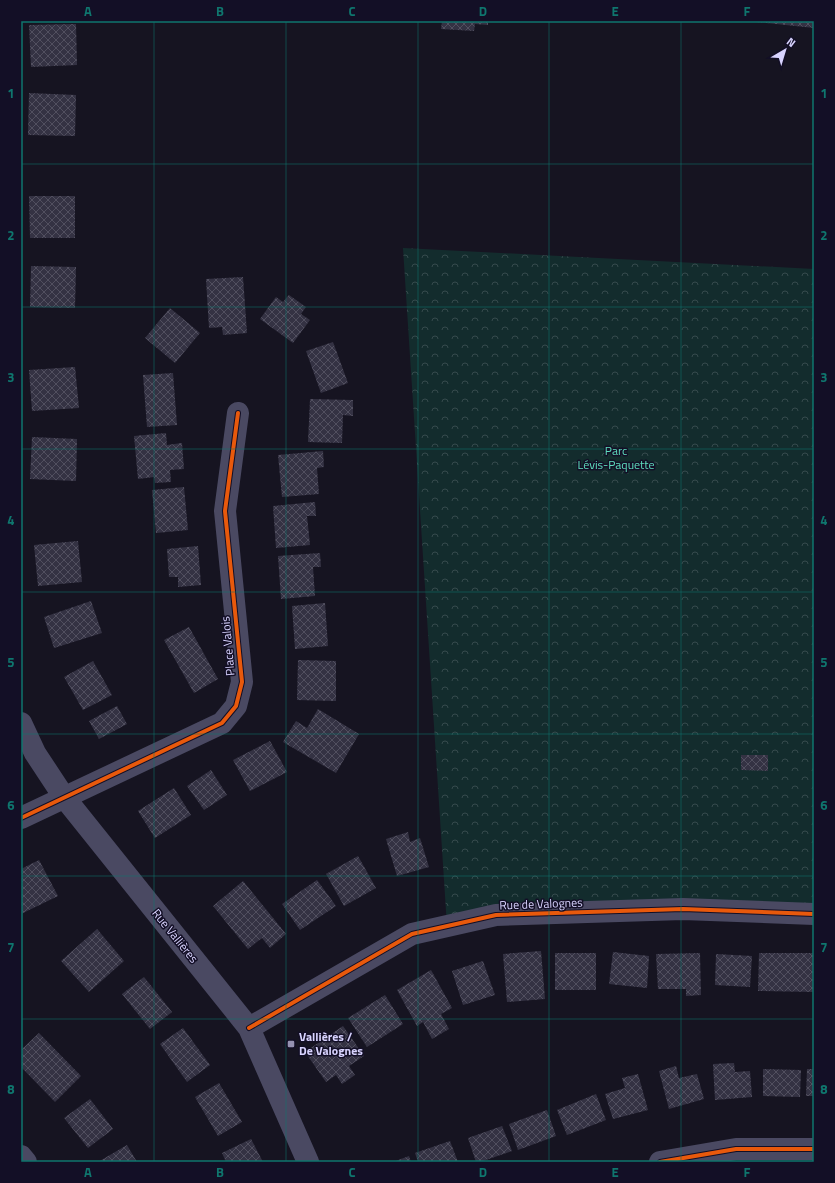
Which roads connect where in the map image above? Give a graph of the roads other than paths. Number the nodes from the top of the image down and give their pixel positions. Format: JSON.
{"nodes":[{"id":1,"x":238,"y":413,"type":"dead end"},
{"id":2,"x":21,"y":723,"type":"edge"},
{"id":3,"x":64,"y":797,"type":"junction"},
{"id":4,"x":21,"y":818,"type":"edge"},
{"id":5,"x":814,"y":914,"type":"edge"},
{"id":6,"x":249,"y":1028,"type":"junction"},
{"id":7,"x":814,"y":1149,"type":"edge"},
{"id":8,"x":21,"y":1156,"type":"edge"},
{"id":9,"x":26,"y":1162,"type":"edge"},
{"id":10,"x":308,"y":1162,"type":"edge"},
{"id":11,"x":660,"y":1162,"type":"edge"}],
"edges":[{"from":1,"to":3,"type":"street","name":"Place Valois"},
{"from":2,"to":3,"type":"street","name":"Rue Vallières"},
{"from":3,"to":4,"type":"street","name":"Place Valois"},
{"from":3,"to":6,"type":"street","name":"Rue Vallières"},
{"from":5,"to":6,"type":"street","name":"Rue de Valognes"},
{"from":6,"to":10,"type":"street","name":"Rue Vallières"},
{"from":7,"to":11,"type":"street"},
{"from":8,"to":9,"type":"street"}]}
